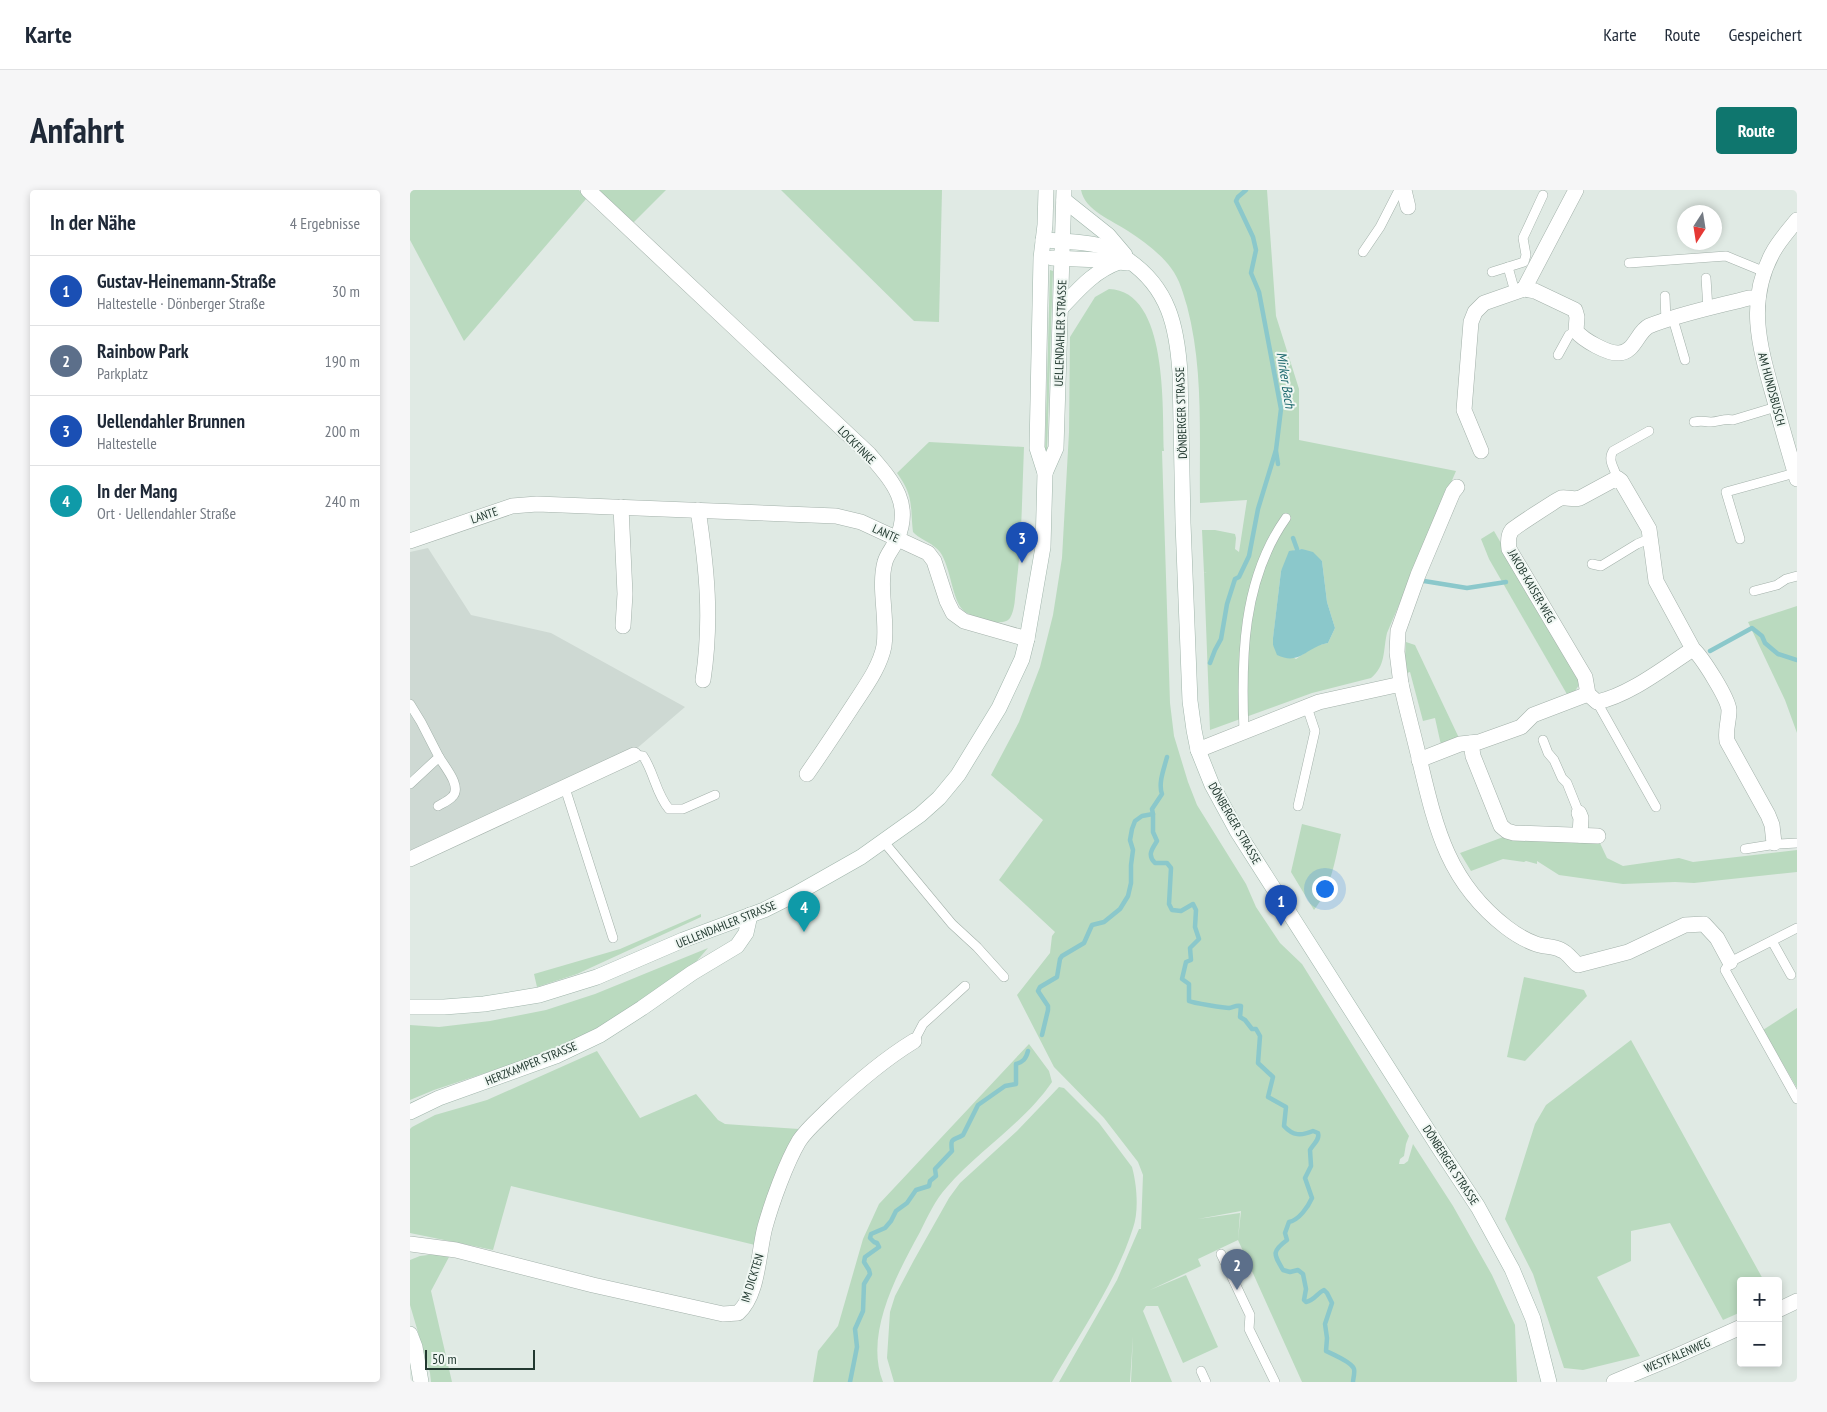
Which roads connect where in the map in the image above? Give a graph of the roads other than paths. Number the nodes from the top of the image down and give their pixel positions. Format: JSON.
{"nodes":[{"id":1,"x":588,"y":190,"type":"edge"},
{"id":2,"x":1046,"y":190,"type":"edge"},
{"id":3,"x":1399,"y":190,"type":"edge"},
{"id":4,"x":1404,"y":190,"type":"edge"},
{"id":5,"x":1576,"y":190,"type":"edge"},
{"id":6,"x":1064,"y":195,"type":"edge"},
{"id":7,"x":1543,"y":195,"type":"dead end"},
{"id":8,"x":1408,"y":207,"type":"dead end"},
{"id":9,"x":1797,"y":220,"type":"edge"},
{"id":10,"x":1044,"y":240,"type":"junction"},
{"id":11,"x":1062,"y":241,"type":"junction"},
{"id":12,"x":1363,"y":252,"type":"dead end"},
{"id":13,"x":1041,"y":258,"type":"junction"},
{"id":14,"x":1062,"y":258,"type":"junction"},
{"id":15,"x":1126,"y":263,"type":"junction"},
{"id":16,"x":1629,"y":263,"type":"dead end"},
{"id":17,"x":1508,"y":267,"type":"junction"},
{"id":18,"x":1492,"y":272,"type":"dead end"},
{"id":19,"x":1765,"y":272,"type":"junction"},
{"id":20,"x":1706,"y":278,"type":"dead end"},
{"id":21,"x":1520,"y":291,"type":"junction"},
{"id":22,"x":1665,"y":296,"type":"dead end"},
{"id":23,"x":1758,"y":298,"type":"junction"},
{"id":24,"x":1061,"y":308,"type":"junction"},
{"id":25,"x":1708,"y":309,"type":"junction"},
{"id":26,"x":1670,"y":320,"type":"junction"},
{"id":27,"x":1576,"y":331,"type":"junction"},
{"id":28,"x":1558,"y":355,"type":"dead end"},
{"id":29,"x":1684,"y":360,"type":"dead end"},
{"id":30,"x":1776,"y":408,"type":"junction"},
{"id":31,"x":1694,"y":422,"type":"dead end"},
{"id":32,"x":1649,"y":430,"type":"dead end"},
{"id":33,"x":1481,"y":451,"type":"dead end"},
{"id":34,"x":1045,"y":473,"type":"junction"},
{"id":35,"x":1796,"y":476,"type":"edge"},
{"id":36,"x":1617,"y":478,"type":"junction"},
{"id":37,"x":1457,"y":487,"type":"dead end"},
{"id":38,"x":621,"y":507,"type":"junction"},
{"id":39,"x":698,"y":510,"type":"junction"},
{"id":40,"x":1286,"y":518,"type":"dead end"},
{"id":41,"x":898,"y":538,"type":"junction"},
{"id":42,"x":1651,"y":538,"type":"junction"},
{"id":43,"x":1740,"y":540,"type":"dead end"},
{"id":44,"x":410,"y":541,"type":"edge"},
{"id":45,"x":1592,"y":564,"type":"dead end"},
{"id":46,"x":1797,"y":576,"type":"edge"},
{"id":47,"x":1754,"y":591,"type":"dead end"},
{"id":48,"x":623,"y":626,"type":"dead end"},
{"id":49,"x":1028,"y":639,"type":"junction"},
{"id":50,"x":1693,"y":649,"type":"junction"},
{"id":51,"x":702,"y":680,"type":"dead end"},
{"id":52,"x":1401,"y":684,"type":"junction"},
{"id":53,"x":1593,"y":698,"type":"junction"},
{"id":54,"x":410,"y":704,"type":"edge"},
{"id":55,"x":1307,"y":707,"type":"junction"},
{"id":56,"x":1244,"y":732,"type":"junction"},
{"id":57,"x":1542,"y":740,"type":"dead end"},
{"id":58,"x":1471,"y":743,"type":"junction"},
{"id":59,"x":1198,"y":750,"type":"junction"},
{"id":60,"x":634,"y":755,"type":"joint"},
{"id":61,"x":438,"y":757,"type":"junction"},
{"id":62,"x":1419,"y":760,"type":"junction"},
{"id":63,"x":807,"y":774,"type":"dead end"},
{"id":64,"x":410,"y":784,"type":"edge"},
{"id":65,"x":564,"y":788,"type":"junction"},
{"id":66,"x":715,"y":795,"type":"dead end"},
{"id":67,"x":438,"y":806,"type":"dead end"},
{"id":68,"x":1298,"y":806,"type":"dead end"},
{"id":69,"x":1656,"y":807,"type":"dead end"},
{"id":70,"x":1579,"y":813,"type":"joint"},
{"id":71,"x":1580,"y":835,"type":"junction"},
{"id":72,"x":1598,"y":836,"type":"dead end"},
{"id":73,"x":884,"y":842,"type":"junction"},
{"id":74,"x":1774,"y":843,"type":"junction"},
{"id":75,"x":1797,"y":843,"type":"edge"},
{"id":76,"x":1744,"y":849,"type":"dead end"},
{"id":77,"x":410,"y":859,"type":"edge"},
{"id":78,"x":750,"y":915,"type":"junction"},
{"id":79,"x":729,"y":923,"type":"junction"},
{"id":80,"x":1797,"y":928,"type":"edge"},
{"id":81,"x":613,"y":938,"type":"dead end"},
{"id":82,"x":1772,"y":941,"type":"junction"},
{"id":83,"x":722,"y":954,"type":"junction"},
{"id":84,"x":1730,"y":962,"type":"junction"},
{"id":85,"x":1791,"y":975,"type":"dead end"},
{"id":86,"x":1004,"y":977,"type":"dead end"},
{"id":87,"x":966,"y":986,"type":"dead end"},
{"id":88,"x":410,"y":1007,"type":"edge"},
{"id":89,"x":914,"y":1042,"type":"joint"},
{"id":90,"x":1797,"y":1099,"type":"edge"},
{"id":91,"x":410,"y":1112,"type":"edge"},
{"id":92,"x":410,"y":1244,"type":"edge"},
{"id":93,"x":1221,"y":1254,"type":"dead end"},
{"id":94,"x":1797,"y":1301,"type":"edge"},
{"id":95,"x":1782,"y":1308,"type":"edge"},
{"id":96,"x":1737,"y":1329,"type":"edge"},
{"id":97,"x":410,"y":1334,"type":"edge"},
{"id":98,"x":1201,"y":1371,"type":"dead end"},
{"id":99,"x":421,"y":1382,"type":"edge"},
{"id":100,"x":1206,"y":1382,"type":"edge"},
{"id":101,"x":1276,"y":1382,"type":"edge"},
{"id":102,"x":1549,"y":1382,"type":"edge"},
{"id":103,"x":1614,"y":1382,"type":"edge"}],
"edges":[{"from":1,"to":41,"type":"street","name":"LOCKFINKE"},
{"from":2,"to":10,"type":"street","name":"UELLENDAHLER STRASSE"},
{"from":3,"to":12,"type":"lane"},
{"from":4,"to":8,"type":"street"},
{"from":5,"to":21,"type":"street"},
{"from":6,"to":11,"type":"street","name":"UELLENDAHLER STRASSE"},
{"from":6,"to":15,"type":"street"},
{"from":7,"to":17,"type":"lane"},
{"from":9,"to":19,"type":"street","name":"AM HUNDSBUSCH"},
{"from":10,"to":11,"type":"street","name":"DÖNBERGER STRASSE"},
{"from":10,"to":13,"type":"street","name":"UELLENDAHLER STRASSE"},
{"from":11,"to":14,"type":"street","name":"UELLENDAHLER STRASSE"},
{"from":11,"to":15,"type":"street","name":"DÖNBERGER STRASSE"},
{"from":13,"to":14,"type":"street"},
{"from":13,"to":34,"type":"street","name":"UELLENDAHLER STRASSE"},
{"from":14,"to":15,"type":"street"},
{"from":14,"to":24,"type":"street","name":"UELLENDAHLER STRASSE"},
{"from":15,"to":24,"type":"street"},
{"from":15,"to":59,"type":"street","name":"DÖNBERGER STRASSE"},
{"from":16,"to":19,"type":"lane"},
{"from":17,"to":18,"type":"lane"},
{"from":17,"to":21,"type":"lane"},
{"from":19,"to":23,"type":"street","name":"AM HUNDSBUSCH"},
{"from":20,"to":25,"type":"lane"},
{"from":21,"to":27,"type":"street"},
{"from":21,"to":33,"type":"street"},
{"from":22,"to":26,"type":"lane"},
{"from":23,"to":25,"type":"street"},
{"from":23,"to":30,"type":"street","name":"AM HUNDSBUSCH"},
{"from":24,"to":34,"type":"street","name":"UELLENDAHLER STRASSE"},
{"from":25,"to":26,"type":"street"},
{"from":26,"to":27,"type":"street"},
{"from":26,"to":29,"type":"lane"},
{"from":27,"to":28,"type":"lane"},
{"from":30,"to":31,"type":"lane"},
{"from":30,"to":35,"type":"street","name":"AM HUNDSBUSCH"},
{"from":32,"to":36,"type":"lane"},
{"from":34,"to":49,"type":"street","name":"UELLENDAHLER STRASSE"},
{"from":35,"to":43,"type":"lane"},
{"from":36,"to":42,"type":"street"},
{"from":36,"to":53,"type":"street","name":"JAKOB-KAISER-WEG"},
{"from":37,"to":52,"type":"street"},
{"from":38,"to":39,"type":"street","name":"LANTE"},
{"from":38,"to":44,"type":"street","name":"LANTE"},
{"from":38,"to":48,"type":"street"},
{"from":39,"to":41,"type":"street","name":"LANTE"},
{"from":39,"to":51,"type":"street"},
{"from":40,"to":56,"type":"lane"},
{"from":41,"to":49,"type":"street","name":"LANTE"},
{"from":41,"to":63,"type":"street","name":"LOCKFINKE"},
{"from":42,"to":45,"type":"lane"},
{"from":42,"to":50,"type":"street"},
{"from":46,"to":47,"type":"lane"},
{"from":49,"to":73,"type":"street","name":"UELLENDAHLER STRASSE"},
{"from":50,"to":53,"type":"street"},
{"from":50,"to":74,"type":"street"},
{"from":52,"to":55,"type":"street"},
{"from":52,"to":62,"type":"street"},
{"from":53,"to":58,"type":"street"},
{"from":53,"to":69,"type":"lane","name":"JAKOB-KAISER-WEG"},
{"from":54,"to":61,"type":"lane"},
{"from":55,"to":56,"type":"street"},
{"from":55,"to":68,"type":"lane"},
{"from":56,"to":59,"type":"street"},
{"from":57,"to":70,"type":"lane"},
{"from":58,"to":62,"type":"street"},
{"from":58,"to":71,"type":"street"},
{"from":59,"to":102,"type":"street","name":"DÖNBERGER STRASSE"},
{"from":60,"to":65,"type":"street"},
{"from":60,"to":66,"type":"lane"},
{"from":61,"to":64,"type":"lane"},
{"from":61,"to":67,"type":"lane"},
{"from":62,"to":84,"type":"street"},
{"from":65,"to":77,"type":"street"},
{"from":65,"to":81,"type":"lane"},
{"from":70,"to":71,"type":"street"},
{"from":71,"to":72,"type":"street"},
{"from":73,"to":78,"type":"street","name":"UELLENDAHLER STRASSE"},
{"from":73,"to":86,"type":"lane"},
{"from":74,"to":75,"type":"lane"},
{"from":74,"to":76,"type":"lane"},
{"from":78,"to":79,"type":"street","name":"UELLENDAHLER STRASSE"},
{"from":78,"to":83,"type":"street","name":"HERZKAMPER STRASSE"},
{"from":79,"to":83,"type":"street"},
{"from":79,"to":88,"type":"street","name":"UELLENDAHLER STRASSE"},
{"from":80,"to":82,"type":"lane"},
{"from":82,"to":84,"type":"lane"},
{"from":82,"to":85,"type":"lane"},
{"from":83,"to":91,"type":"street","name":"HERZKAMPER STRASSE"},
{"from":84,"to":90,"type":"lane"},
{"from":87,"to":89,"type":"lane","name":"IM DICKTEN"},
{"from":89,"to":92,"type":"street","name":"IM DICKTEN"},
{"from":93,"to":101,"type":"lane"},
{"from":94,"to":95,"type":"street"},
{"from":96,"to":103,"type":"street","name":"WESTFALENWEG"},
{"from":97,"to":99,"type":"street"},
{"from":98,"to":100,"type":"lane"}]}
